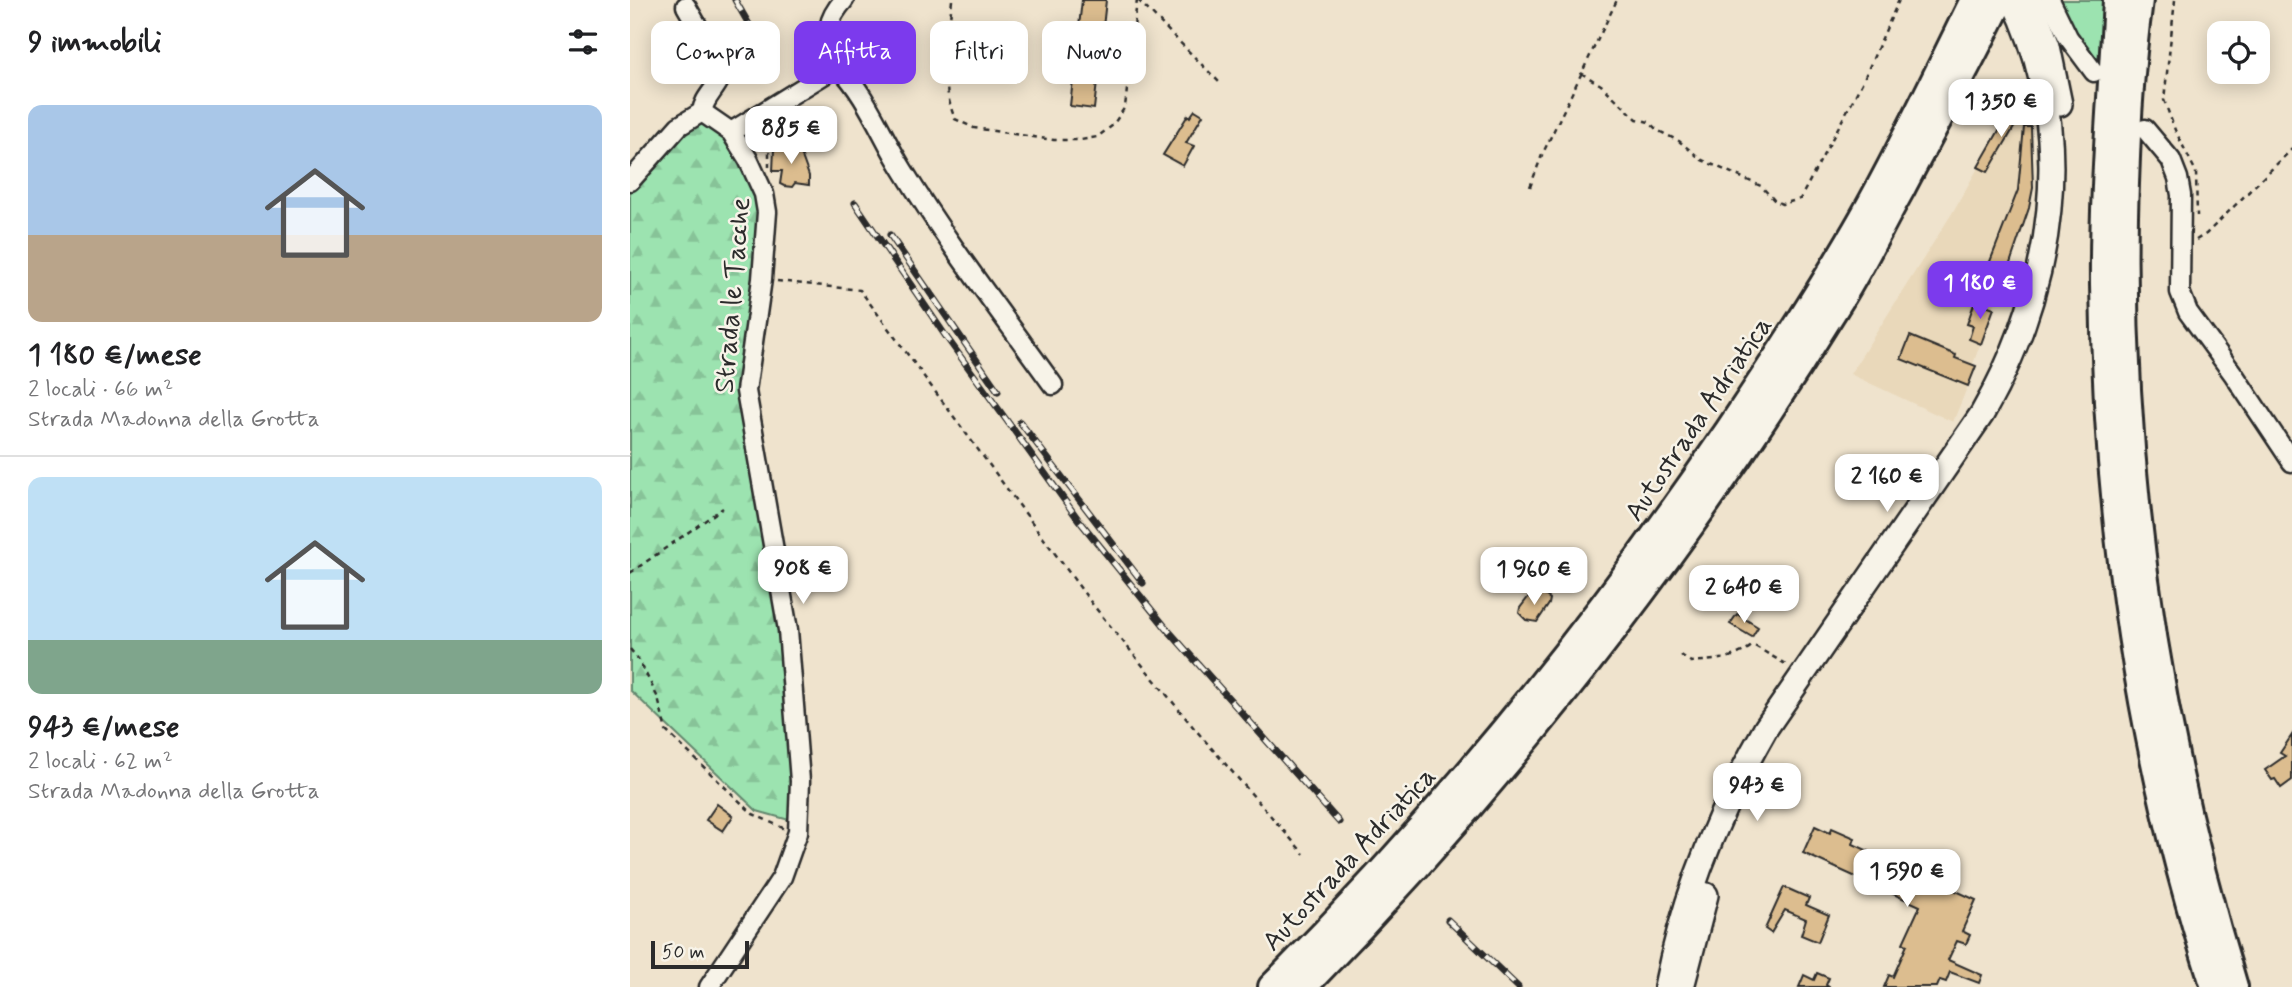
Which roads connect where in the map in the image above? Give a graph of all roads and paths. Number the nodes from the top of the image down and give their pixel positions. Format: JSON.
{"nodes":[{"id":1,"x":844,"y":0,"type":"edge"},
{"id":2,"x":952,"y":0,"type":"edge"},
{"id":3,"x":1138,"y":0,"type":"edge"},
{"id":4,"x":1617,"y":0,"type":"edge"},
{"id":5,"x":1899,"y":0,"type":"edge"},
{"id":6,"x":2013,"y":0,"type":"edge"},
{"id":7,"x":2030,"y":0,"type":"edge"},
{"id":8,"x":2050,"y":0,"type":"edge"},
{"id":9,"x":2139,"y":0,"type":"edge"},
{"id":10,"x":2175,"y":0,"type":"edge"},
{"id":11,"x":686,"y":6,"type":"dead end"},
{"id":12,"x":1989,"y":6,"type":"edge"},
{"id":13,"x":2116,"y":10,"type":"edge"},
{"id":14,"x":830,"y":21,"type":"edge"},
{"id":15,"x":2094,"y":72,"type":"dead end"},
{"id":16,"x":1581,"y":73,"type":"junction"},
{"id":17,"x":1220,"y":83,"type":"dead end"},
{"id":18,"x":809,"y":84,"type":"edge"},
{"id":19,"x":855,"y":84,"type":"edge"},
{"id":20,"x":702,"y":112,"type":"junction"},
{"id":21,"x":769,"y":124,"type":"dead end"},
{"id":22,"x":2145,"y":129,"type":"dead end"},
{"id":23,"x":731,"y":132,"type":"junction"},
{"id":24,"x":2292,"y":149,"type":"edge"},
{"id":25,"x":630,"y":181,"type":"edge"},
{"id":26,"x":1530,"y":187,"type":"dead end"},
{"id":27,"x":764,"y":194,"type":"junction"},
{"id":28,"x":2195,"y":221,"type":"dead end"},
{"id":29,"x":2188,"y":241,"type":"junction"},
{"id":30,"x":762,"y":279,"type":"junction"},
{"id":31,"x":1053,"y":385,"type":"dead end"},
{"id":32,"x":2292,"y":462,"type":"edge"},
{"id":33,"x":723,"y":508,"type":"dead end"},
{"id":34,"x":630,"y":573,"type":"edge"},
{"id":35,"x":1584,"y":582,"type":"dead end"},
{"id":36,"x":1523,"y":591,"type":"dead end"},
{"id":37,"x":630,"y":649,"type":"edge"},
{"id":38,"x":1681,"y":655,"type":"dead end"},
{"id":39,"x":1802,"y":674,"type":"junction"},
{"id":40,"x":798,"y":832,"type":"junction"},
{"id":41,"x":1304,"y":854,"type":"dead end"},
{"id":42,"x":709,"y":987,"type":"edge"},
{"id":43,"x":1272,"y":987,"type":"edge"},
{"id":44,"x":1304,"y":987,"type":"edge"},
{"id":45,"x":1666,"y":987,"type":"edge"},
{"id":46,"x":1682,"y":987,"type":"edge"},
{"id":47,"x":2215,"y":987,"type":"edge"},
{"id":48,"x":2234,"y":987,"type":"edge"}],
"edges":[{"from":1,"to":14,"type":"street"},
{"from":2,"to":3,"type":"path"},
{"from":3,"to":17,"type":"path"},
{"from":4,"to":16,"type":"path"},
{"from":5,"to":16,"type":"path"},
{"from":6,"to":39,"type":"main road"},
{"from":7,"to":46,"type":"main road"},
{"from":8,"to":15,"type":"street"},
{"from":9,"to":48,"type":"highway"},
{"from":10,"to":28,"type":"path"},
{"from":11,"to":20,"type":"street"},
{"from":12,"to":43,"type":"highway","name":"Autostrada Adriatica"},
{"from":12,"to":44,"type":"highway","name":"Autostrada Adriatica"},
{"from":13,"to":47,"type":"highway"},
{"from":16,"to":26,"type":"path"},
{"from":18,"to":23,"type":"street"},
{"from":19,"to":31,"type":"street"},
{"from":20,"to":23,"type":"street"},
{"from":20,"to":25,"type":"street"},
{"from":21,"to":27,"type":"path","name":"Strada le Tacche"},
{"from":22,"to":29,"type":"street"},
{"from":23,"to":27,"type":"street"},
{"from":24,"to":29,"type":"path"},
{"from":27,"to":30,"type":"street","name":"Strada le Tacche"},
{"from":29,"to":32,"type":"street"},
{"from":30,"to":40,"type":"street","name":"Strada le Tacche"},
{"from":30,"to":41,"type":"path"},
{"from":33,"to":34,"type":"path"},
{"from":35,"to":36,"type":"path"},
{"from":37,"to":40,"type":"path"},
{"from":38,"to":39,"type":"path"},
{"from":39,"to":45,"type":"main road"},
{"from":40,"to":42,"type":"street","name":"Strada le Tacche"}]}
